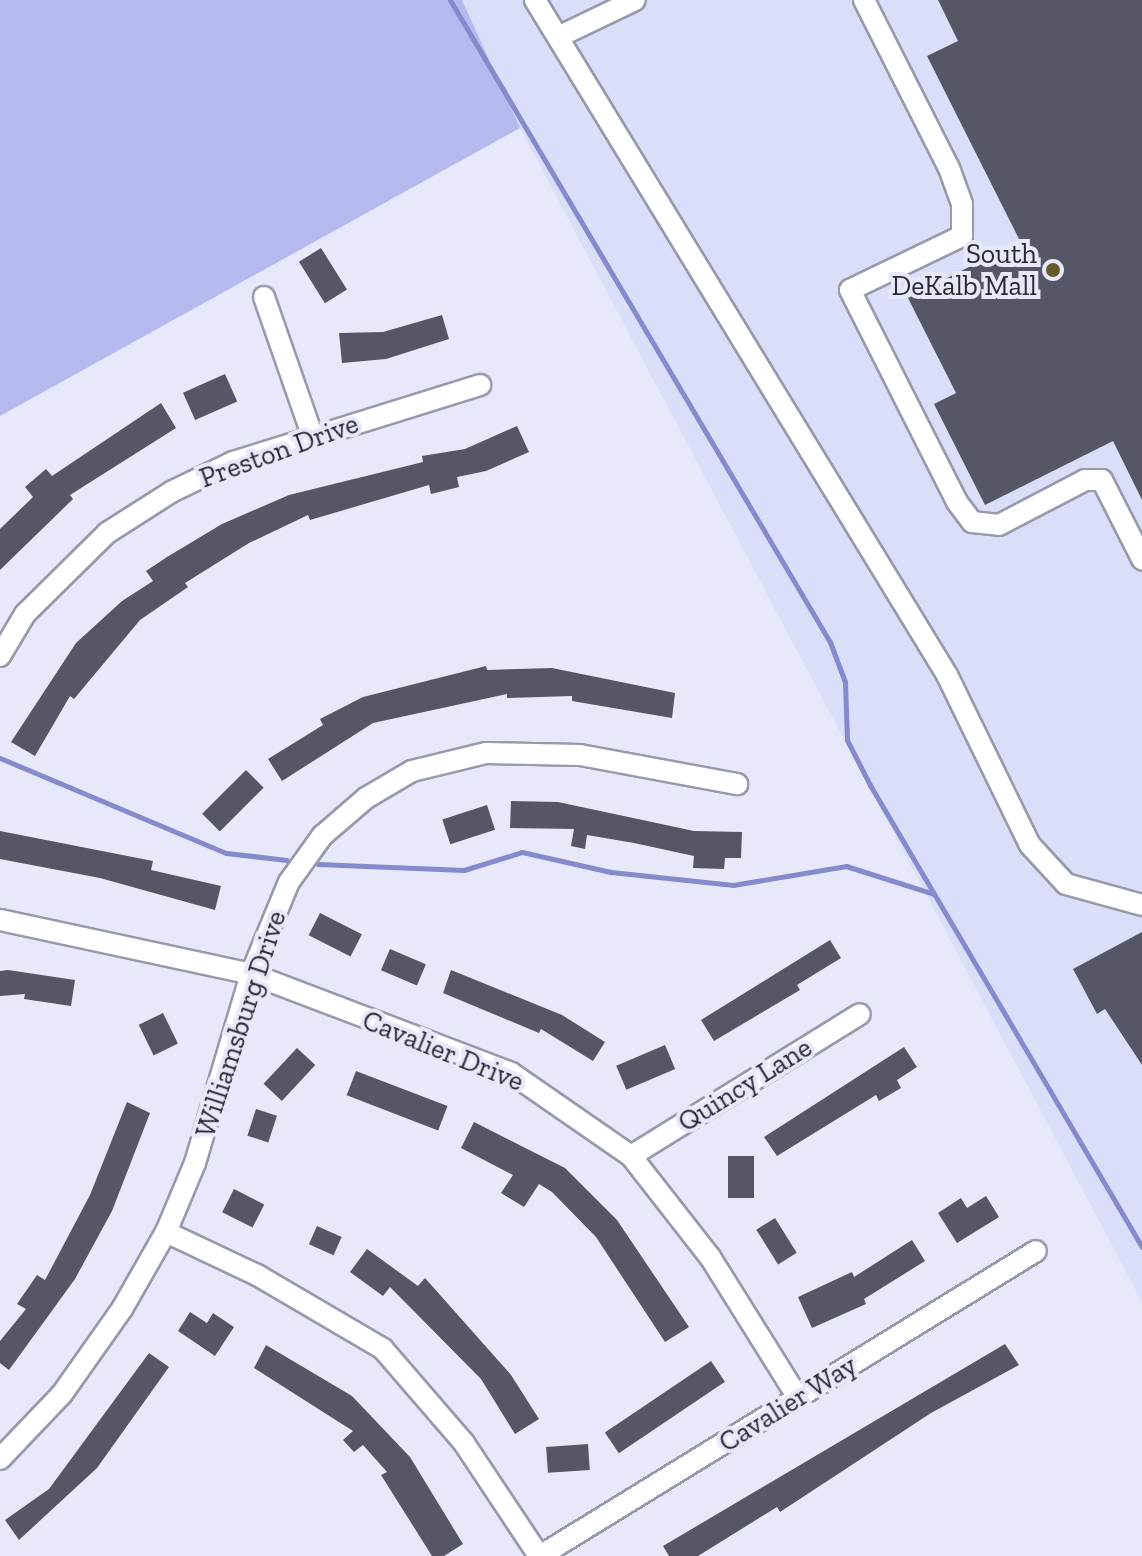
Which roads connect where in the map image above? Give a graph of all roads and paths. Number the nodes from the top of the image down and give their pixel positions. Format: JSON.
{"nodes":[{"id":1,"x":535,"y":0,"type":"edge"},
{"id":2,"x":635,"y":0,"type":"edge"},
{"id":3,"x":864,"y":0,"type":"edge"},
{"id":4,"x":558,"y":37,"type":"junction"},
{"id":5,"x":264,"y":297,"type":"dead end"},
{"id":6,"x":480,"y":385,"type":"dead end"},
{"id":7,"x":312,"y":435,"type":"junction"},
{"id":8,"x":1142,"y":559,"type":"edge"},
{"id":9,"x":0,"y":656,"type":"edge"},
{"id":10,"x":737,"y":784,"type":"dead end"},
{"id":11,"x":1142,"y":905,"type":"edge"},
{"id":12,"x":0,"y":920,"type":"edge"},
{"id":13,"x":251,"y":974,"type":"junction"},
{"id":14,"x":860,"y":1014,"type":"dead end"},
{"id":15,"x":631,"y":1156,"type":"junction"},
{"id":16,"x":166,"y":1232,"type":"junction"},
{"id":17,"x":1036,"y":1251,"type":"dead end"},
{"id":18,"x":798,"y":1398,"type":"junction"},
{"id":19,"x":0,"y":1459,"type":"edge"},
{"id":20,"x":540,"y":1556,"type":"edge"}],
"edges":[{"from":1,"to":4,"type":"street"},
{"from":2,"to":4,"type":"street"},
{"from":3,"to":8,"type":"street"},
{"from":4,"to":11,"type":"street"},
{"from":5,"to":7,"type":"street"},
{"from":6,"to":7,"type":"street","name":"Preston Drive"},
{"from":7,"to":9,"type":"street","name":"Preston Drive"},
{"from":10,"to":13,"type":"street","name":"Williamsburg Drive"},
{"from":12,"to":13,"type":"street","name":"Cavalier Drive"},
{"from":13,"to":15,"type":"street","name":"Cavalier Drive"},
{"from":13,"to":16,"type":"street","name":"Williamsburg Drive"},
{"from":14,"to":15,"type":"street","name":"Quincy Lane"},
{"from":15,"to":18,"type":"street","name":"Cavalier Drive"},
{"from":16,"to":19,"type":"street","name":"Williamsburg Drive"},
{"from":16,"to":20,"type":"street"},
{"from":17,"to":18,"type":"street","name":"Cavalier Way"},
{"from":18,"to":20,"type":"street","name":"Cavalier Way"}]}
